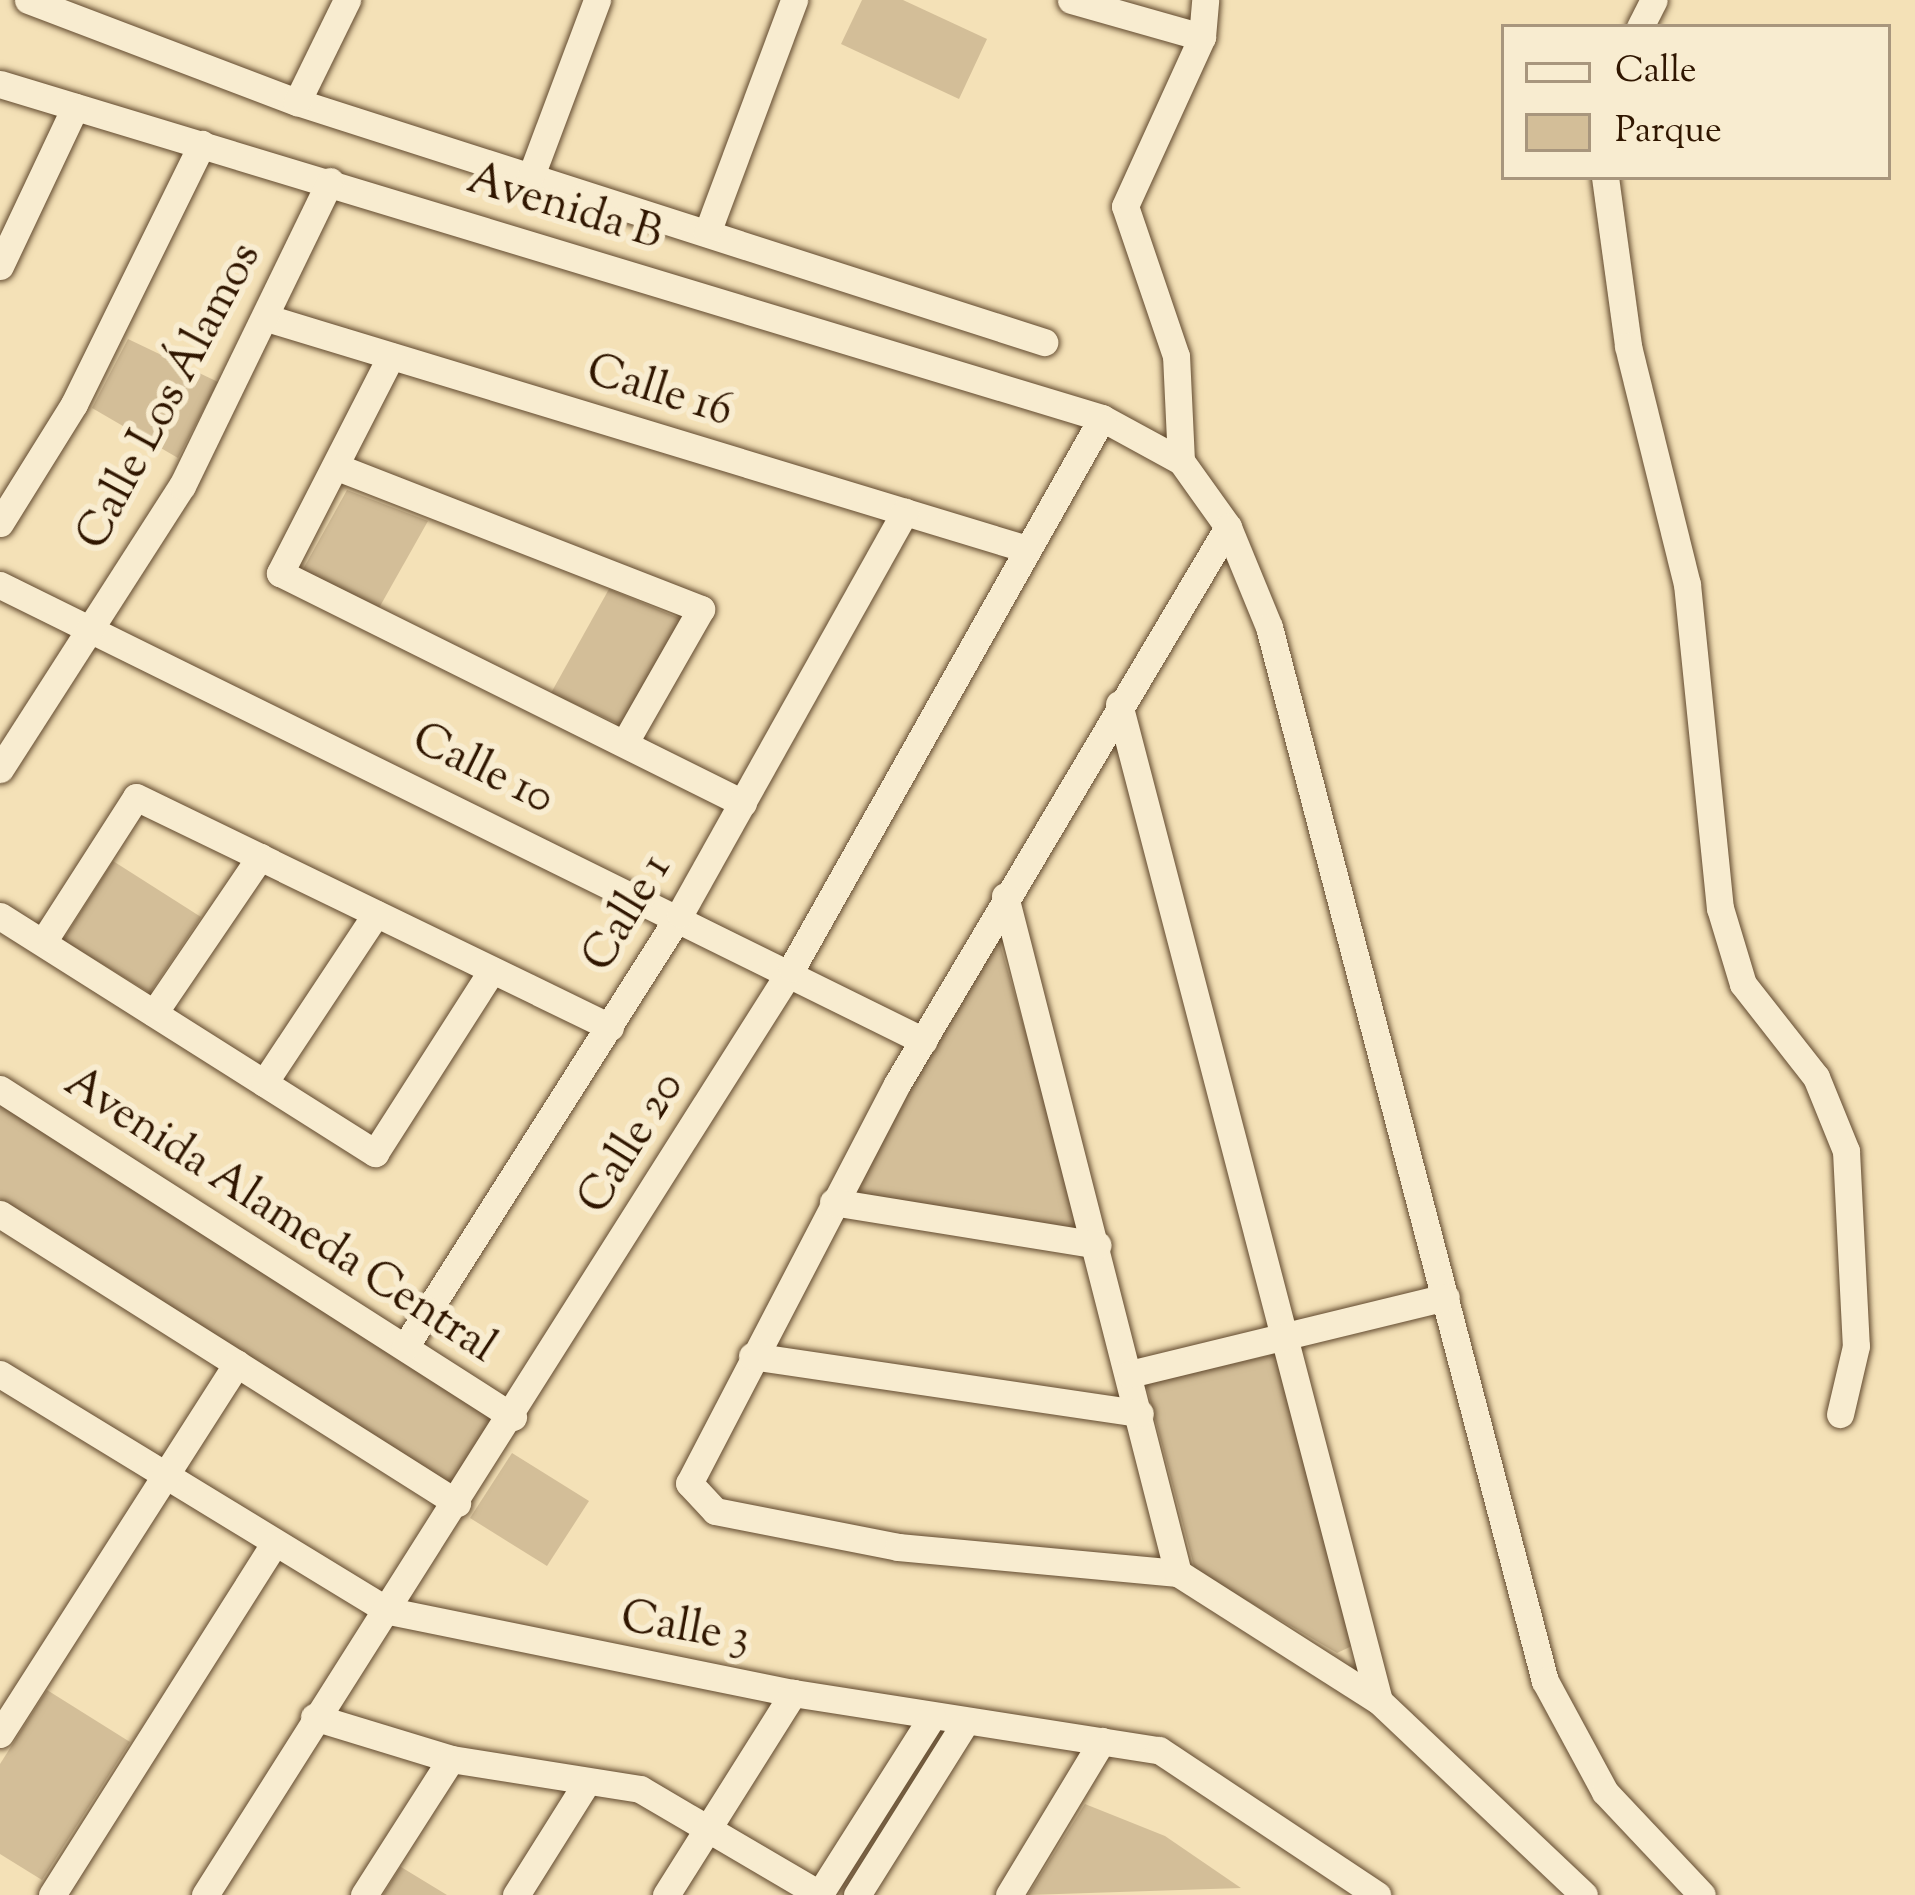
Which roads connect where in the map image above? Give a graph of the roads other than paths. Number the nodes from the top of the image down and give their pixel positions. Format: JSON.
{"nodes":[{"id":1,"x":346,"y":0,"type":"edge"},
{"id":2,"x":597,"y":0,"type":"edge"},
{"id":3,"x":794,"y":0,"type":"edge"},
{"id":4,"x":1071,"y":0,"type":"edge"},
{"id":5,"x":1205,"y":0,"type":"edge"},
{"id":6,"x":46,"y":3,"type":"edge"},
{"id":7,"x":1202,"y":37,"type":"junction"},
{"id":8,"x":0,"y":84,"type":"edge"},
{"id":9,"x":297,"y":102,"type":"junction"},
{"id":10,"x":76,"y":107,"type":"junction"},
{"id":11,"x":202,"y":144,"type":"junction"},
{"id":12,"x":532,"y":173,"type":"junction"},
{"id":13,"x":1605,"y":180,"type":"edge"},
{"id":14,"x":330,"y":181,"type":"junction"},
{"id":15,"x":707,"y":233,"type":"junction"},
{"id":16,"x":4,"y":248,"type":"edge"},
{"id":17,"x":267,"y":317,"type":"junction"},
{"id":18,"x":1044,"y":342,"type":"dead end"},
{"id":19,"x":391,"y":356,"type":"junction"},
{"id":20,"x":1102,"y":418,"type":"junction"},
{"id":21,"x":1181,"y":460,"type":"junction"},
{"id":22,"x":337,"y":467,"type":"junction"},
{"id":23,"x":905,"y":512,"type":"junction"},
{"id":24,"x":0,"y":523,"type":"edge"},
{"id":25,"x":1228,"y":527,"type":"junction"},
{"id":26,"x":1027,"y":549,"type":"junction"},
{"id":27,"x":0,"y":585,"type":"edge"},
{"id":28,"x":89,"y":629,"type":"junction"},
{"id":29,"x":1120,"y":704,"type":"junction"},
{"id":30,"x":624,"y":744,"type":"junction"},
{"id":31,"x":0,"y":769,"type":"edge"},
{"id":32,"x":743,"y":803,"type":"junction"},
{"id":33,"x":260,"y":857,"type":"junction"},
{"id":34,"x":1005,"y":896,"type":"junction"},
{"id":35,"x":376,"y":914,"type":"junction"},
{"id":36,"x":680,"y":914,"type":"junction"},
{"id":37,"x":0,"y":916,"type":"edge"},
{"id":38,"x":43,"y":942,"type":"junction"},
{"id":39,"x":792,"y":968,"type":"junction"},
{"id":40,"x":492,"y":970,"type":"junction"},
{"id":41,"x":154,"y":1013,"type":"junction"},
{"id":42,"x":610,"y":1027,"type":"junction"},
{"id":43,"x":924,"y":1040,"type":"junction"},
{"id":44,"x":264,"y":1083,"type":"junction"},
{"id":45,"x":0,"y":1089,"type":"edge"},
{"id":46,"x":832,"y":1202,"type":"junction"},
{"id":47,"x":0,"y":1214,"type":"edge"},
{"id":48,"x":1098,"y":1245,"type":"junction"},
{"id":49,"x":1447,"y":1297,"type":"junction"},
{"id":50,"x":1287,"y":1335,"type":"junction"},
{"id":51,"x":404,"y":1347,"type":"junction"},
{"id":52,"x":752,"y":1356,"type":"junction"},
{"id":53,"x":237,"y":1363,"type":"junction"},
{"id":54,"x":1130,"y":1373,"type":"junction"},
{"id":55,"x":0,"y":1374,"type":"edge"},
{"id":56,"x":1139,"y":1413,"type":"junction"},
{"id":57,"x":1840,"y":1414,"type":"dead end"},
{"id":58,"x":513,"y":1417,"type":"junction"},
{"id":59,"x":162,"y":1478,"type":"junction"},
{"id":60,"x":457,"y":1503,"type":"junction"},
{"id":61,"x":274,"y":1544,"type":"junction"},
{"id":62,"x":1178,"y":1573,"type":"junction"},
{"id":63,"x":388,"y":1610,"type":"junction"},
{"id":64,"x":793,"y":1693,"type":"junction"},
{"id":65,"x":1379,"y":1701,"type":"junction"},
{"id":66,"x":314,"y":1717,"type":"junction"},
{"id":67,"x":932,"y":1717,"type":"junction"},
{"id":68,"x":966,"y":1721,"type":"junction"},
{"id":69,"x":0,"y":1734,"type":"edge"},
{"id":70,"x":1102,"y":1742,"type":"junction"},
{"id":71,"x":451,"y":1759,"type":"junction"},
{"id":72,"x":587,"y":1782,"type":"junction"},
{"id":73,"x":710,"y":1825,"type":"junction"},
{"id":74,"x":52,"y":1895,"type":"edge"},
{"id":75,"x":205,"y":1895,"type":"edge"},
{"id":76,"x":364,"y":1895,"type":"edge"},
{"id":77,"x":516,"y":1895,"type":"edge"},
{"id":78,"x":666,"y":1895,"type":"edge"},
{"id":79,"x":820,"y":1895,"type":"edge"},
{"id":80,"x":857,"y":1895,"type":"edge"},
{"id":81,"x":1009,"y":1895,"type":"edge"},
{"id":82,"x":1378,"y":1895,"type":"edge"},
{"id":83,"x":1584,"y":1895,"type":"edge"},
{"id":84,"x":1702,"y":1895,"type":"edge"}],
"edges":[{"from":1,"to":9,"type":"street"},
{"from":2,"to":12,"type":"street"},
{"from":3,"to":15,"type":"street"},
{"from":4,"to":7,"type":"street"},
{"from":5,"to":7,"type":"street"},
{"from":6,"to":9,"type":"street","name":"Avenida B"},
{"from":7,"to":21,"type":"street"},
{"from":8,"to":10,"type":"street","name":"Avenida B"},
{"from":9,"to":12,"type":"street","name":"Avenida B"},
{"from":10,"to":11,"type":"street","name":"Avenida B"},
{"from":10,"to":16,"type":"street"},
{"from":11,"to":14,"type":"street","name":"Avenida B"},
{"from":11,"to":24,"type":"street"},
{"from":12,"to":15,"type":"street","name":"Avenida B"},
{"from":13,"to":57,"type":"street"},
{"from":14,"to":17,"type":"street","name":"Calle Los Álamos"},
{"from":14,"to":20,"type":"street","name":"Avenida B"},
{"from":15,"to":18,"type":"street","name":"Avenida B"},
{"from":17,"to":19,"type":"street","name":"Calle 16"},
{"from":17,"to":28,"type":"street","name":"Calle Los Álamos"},
{"from":19,"to":22,"type":"street"},
{"from":19,"to":23,"type":"street","name":"Calle 16"},
{"from":20,"to":21,"type":"street","name":"Avenida B"},
{"from":20,"to":26,"type":"street","name":"Calle 20"},
{"from":21,"to":25,"type":"street"},
{"from":22,"to":30,"type":"street"},
{"from":22,"to":30,"type":"street"},
{"from":23,"to":26,"type":"street","name":"Calle 16"},
{"from":23,"to":32,"type":"street","name":"Calle 1"},
{"from":25,"to":29,"type":"street"},
{"from":25,"to":49,"type":"street"},
{"from":26,"to":39,"type":"street","name":"Calle 20"},
{"from":27,"to":28,"type":"street","name":"Calle 10"},
{"from":28,"to":31,"type":"street","name":"Calle Los Álamos"},
{"from":28,"to":36,"type":"street","name":"Calle 10"},
{"from":29,"to":34,"type":"street"},
{"from":29,"to":50,"type":"street"},
{"from":30,"to":32,"type":"street"},
{"from":32,"to":36,"type":"street","name":"Calle 1"},
{"from":33,"to":35,"type":"street"},
{"from":33,"to":38,"type":"street"},
{"from":33,"to":41,"type":"street"},
{"from":34,"to":43,"type":"street"},
{"from":34,"to":48,"type":"street"},
{"from":35,"to":40,"type":"street"},
{"from":35,"to":44,"type":"street"},
{"from":36,"to":39,"type":"street","name":"Calle 10"},
{"from":36,"to":42,"type":"street","name":"Calle 1"},
{"from":37,"to":38,"type":"street"},
{"from":38,"to":41,"type":"street"},
{"from":39,"to":43,"type":"street","name":"Calle 10"},
{"from":39,"to":58,"type":"street","name":"Calle 20"},
{"from":40,"to":42,"type":"street"},
{"from":40,"to":44,"type":"street"},
{"from":41,"to":44,"type":"street"},
{"from":42,"to":51,"type":"street","name":"Calle 1"},
{"from":43,"to":46,"type":"street"},
{"from":45,"to":51,"type":"street","name":"Avenida Alameda Central"},
{"from":46,"to":48,"type":"street"},
{"from":46,"to":52,"type":"street"},
{"from":47,"to":53,"type":"street"},
{"from":48,"to":54,"type":"street"},
{"from":49,"to":50,"type":"street"},
{"from":49,"to":84,"type":"street"},
{"from":50,"to":54,"type":"street"},
{"from":50,"to":65,"type":"street"},
{"from":51,"to":58,"type":"street","name":"Avenida Alameda Central"},
{"from":52,"to":56,"type":"street"},
{"from":52,"to":62,"type":"street"},
{"from":53,"to":59,"type":"street"},
{"from":53,"to":60,"type":"street"},
{"from":54,"to":56,"type":"street"},
{"from":55,"to":59,"type":"street","name":"Calle 3"},
{"from":56,"to":62,"type":"street"},
{"from":58,"to":60,"type":"street","name":"Calle 20"},
{"from":59,"to":61,"type":"street","name":"Calle 3"},
{"from":59,"to":69,"type":"street"},
{"from":60,"to":63,"type":"street","name":"Calle 20"},
{"from":61,"to":63,"type":"street","name":"Calle 3"},
{"from":61,"to":74,"type":"street"},
{"from":62,"to":65,"type":"street"},
{"from":63,"to":64,"type":"street","name":"Calle 3"},
{"from":63,"to":66,"type":"street","name":"Calle 20"},
{"from":64,"to":67,"type":"street","name":"Calle 3"},
{"from":64,"to":73,"type":"street"},
{"from":65,"to":83,"type":"street"},
{"from":66,"to":71,"type":"street"},
{"from":66,"to":75,"type":"street","name":"Calle 20"},
{"from":67,"to":68,"type":"street","name":"Calle 3"},
{"from":67,"to":79,"type":"street"},
{"from":68,"to":70,"type":"street","name":"Calle 3"},
{"from":68,"to":80,"type":"street"},
{"from":70,"to":81,"type":"street"},
{"from":70,"to":82,"type":"street","name":"Calle 3"},
{"from":71,"to":72,"type":"street"},
{"from":71,"to":76,"type":"street"},
{"from":72,"to":73,"type":"street"},
{"from":72,"to":77,"type":"street"},
{"from":73,"to":78,"type":"street"},
{"from":73,"to":79,"type":"street"}]}
